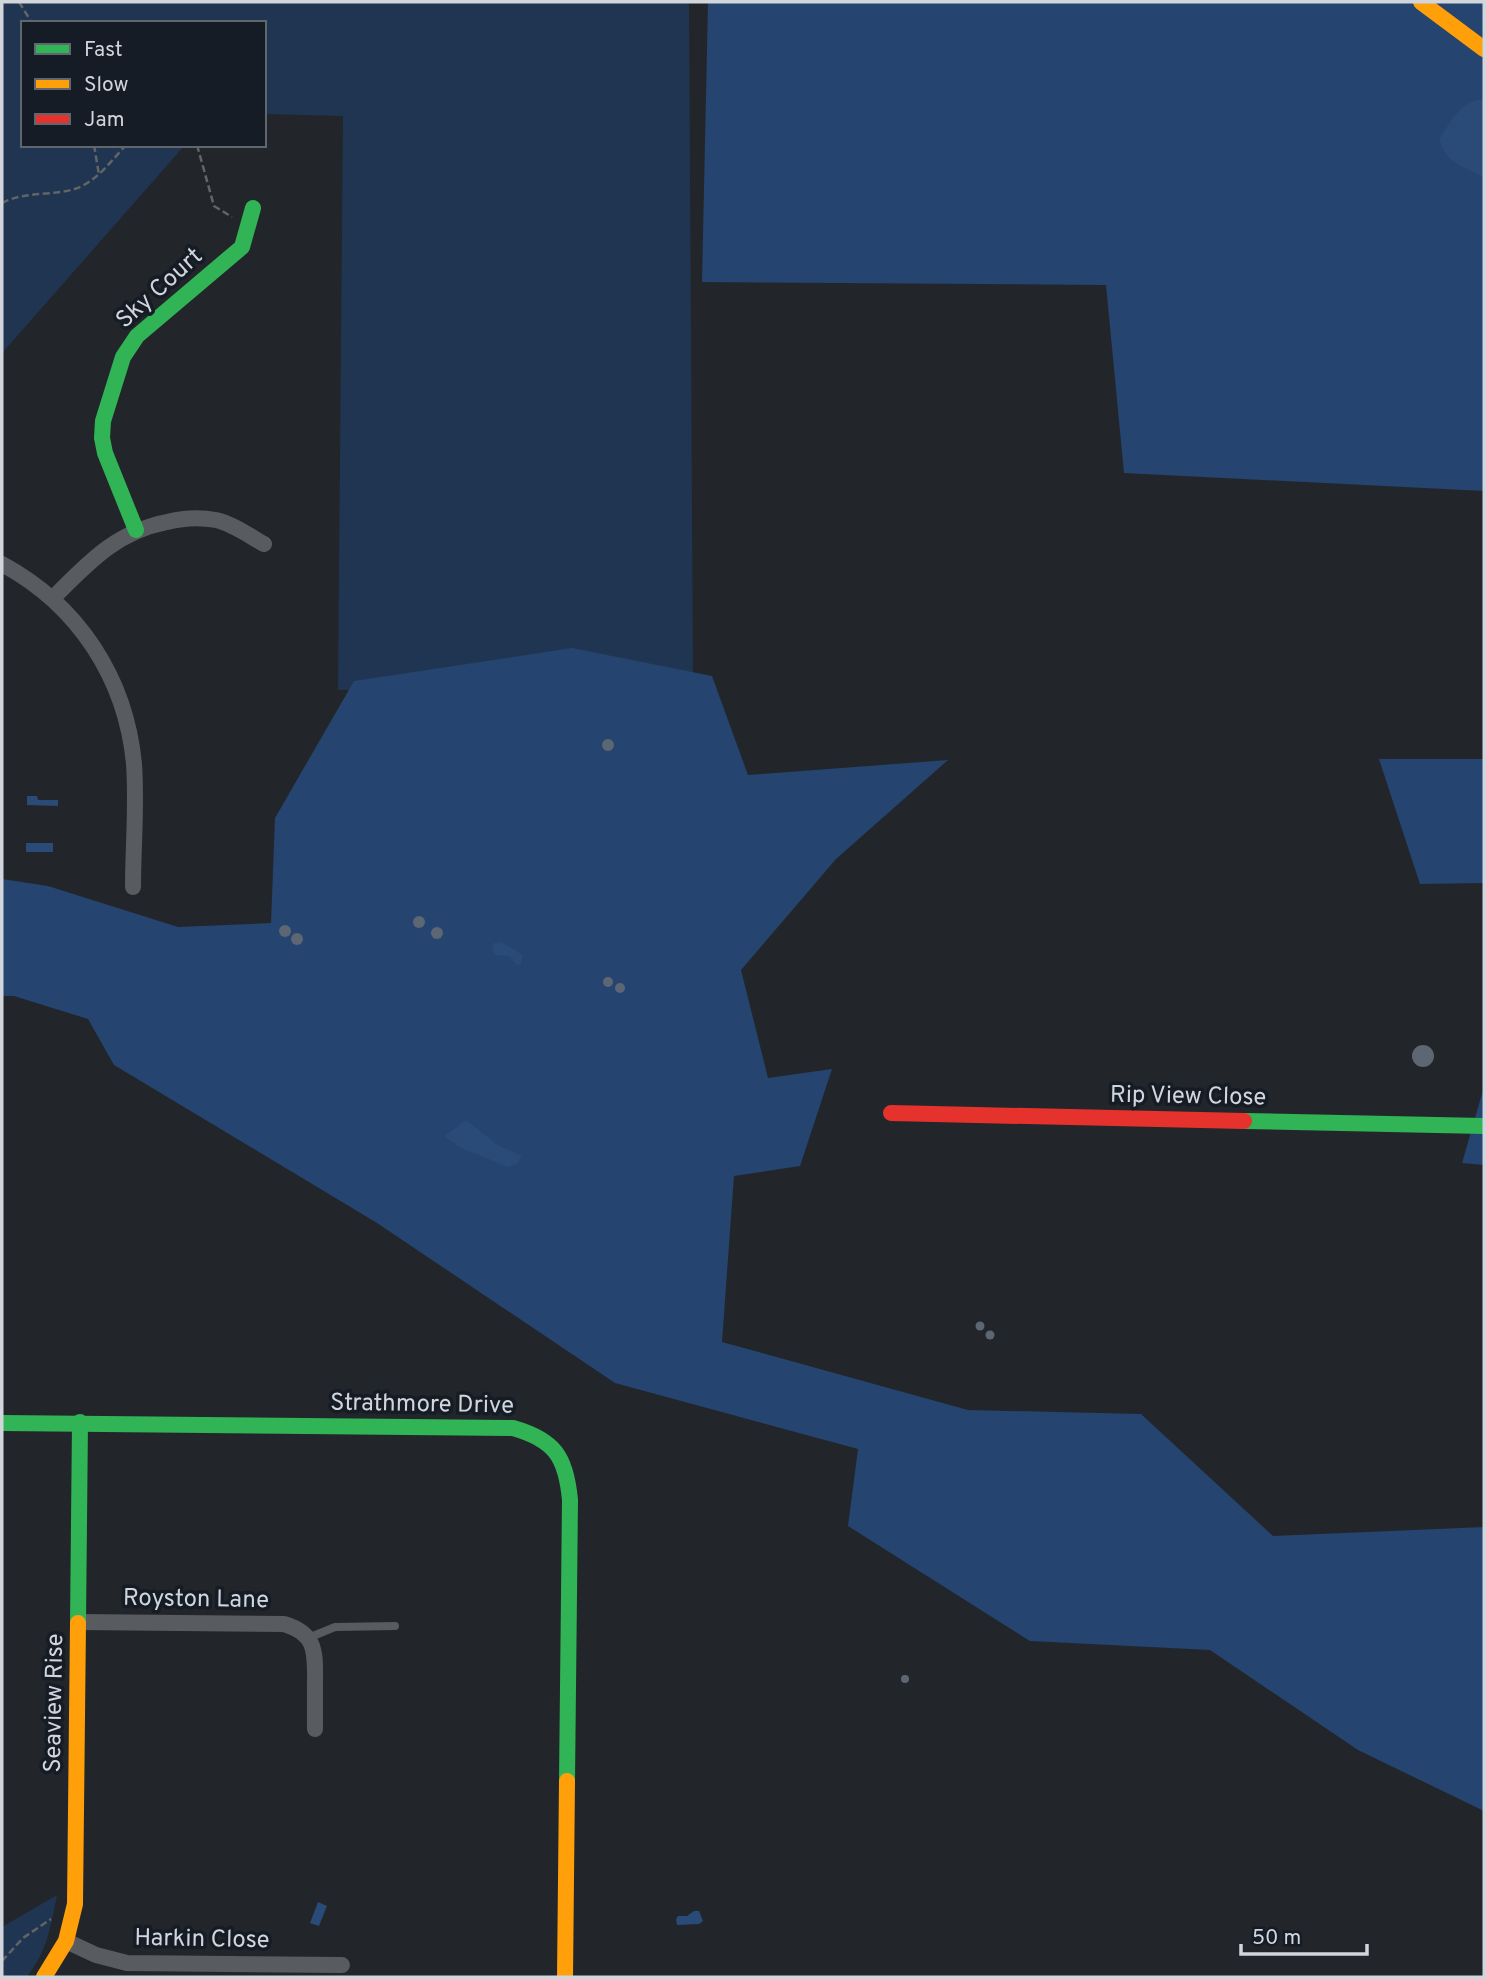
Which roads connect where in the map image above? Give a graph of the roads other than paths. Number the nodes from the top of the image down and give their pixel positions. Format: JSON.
{"nodes":[{"id":1,"x":1421,"y":2,"type":"edge"},
{"id":2,"x":1484,"y":49,"type":"edge"},
{"id":3,"x":253,"y":208,"type":"dead end"},
{"id":4,"x":136,"y":530,"type":"junction"},
{"id":5,"x":264,"y":544,"type":"dead end"},
{"id":6,"x":2,"y":564,"type":"edge"},
{"id":7,"x":53,"y":598,"type":"junction"},
{"id":8,"x":132,"y":887,"type":"dead end"},
{"id":9,"x":891,"y":1113,"type":"dead end"},
{"id":10,"x":1484,"y":1126,"type":"edge"},
{"id":11,"x":80,"y":1422,"type":"junction"},
{"id":12,"x":2,"y":1423,"type":"edge"},
{"id":13,"x":78,"y":1622,"type":"junction"},
{"id":14,"x":396,"y":1626,"type":"dead end"},
{"id":15,"x":308,"y":1638,"type":"junction"},
{"id":16,"x":315,"y":1729,"type":"dead end"},
{"id":17,"x":66,"y":1941,"type":"junction"},
{"id":18,"x":342,"y":1965,"type":"dead end"},
{"id":19,"x":44,"y":1977,"type":"edge"},
{"id":20,"x":565,"y":1977,"type":"edge"}],
"edges":[{"from":1,"to":2,"type":"street"},
{"from":3,"to":4,"type":"street","name":"Sky Court"},
{"from":4,"to":5,"type":"street"},
{"from":4,"to":7,"type":"street"},
{"from":6,"to":7,"type":"street"},
{"from":7,"to":8,"type":"street"},
{"from":9,"to":10,"type":"street","name":"Rip View Close"},
{"from":11,"to":12,"type":"street","name":"Strathmore Drive"},
{"from":11,"to":13,"type":"street","name":"Seaview Rise"},
{"from":11,"to":20,"type":"street","name":"Strathmore Drive"},
{"from":13,"to":15,"type":"street","name":"Royston Lane"},
{"from":13,"to":17,"type":"street","name":"Seaview Rise"},
{"from":14,"to":15,"type":"lane"},
{"from":15,"to":16,"type":"street"},
{"from":17,"to":18,"type":"street","name":"Harkin Close"},
{"from":17,"to":19,"type":"street","name":"Seaview Rise"}]}
